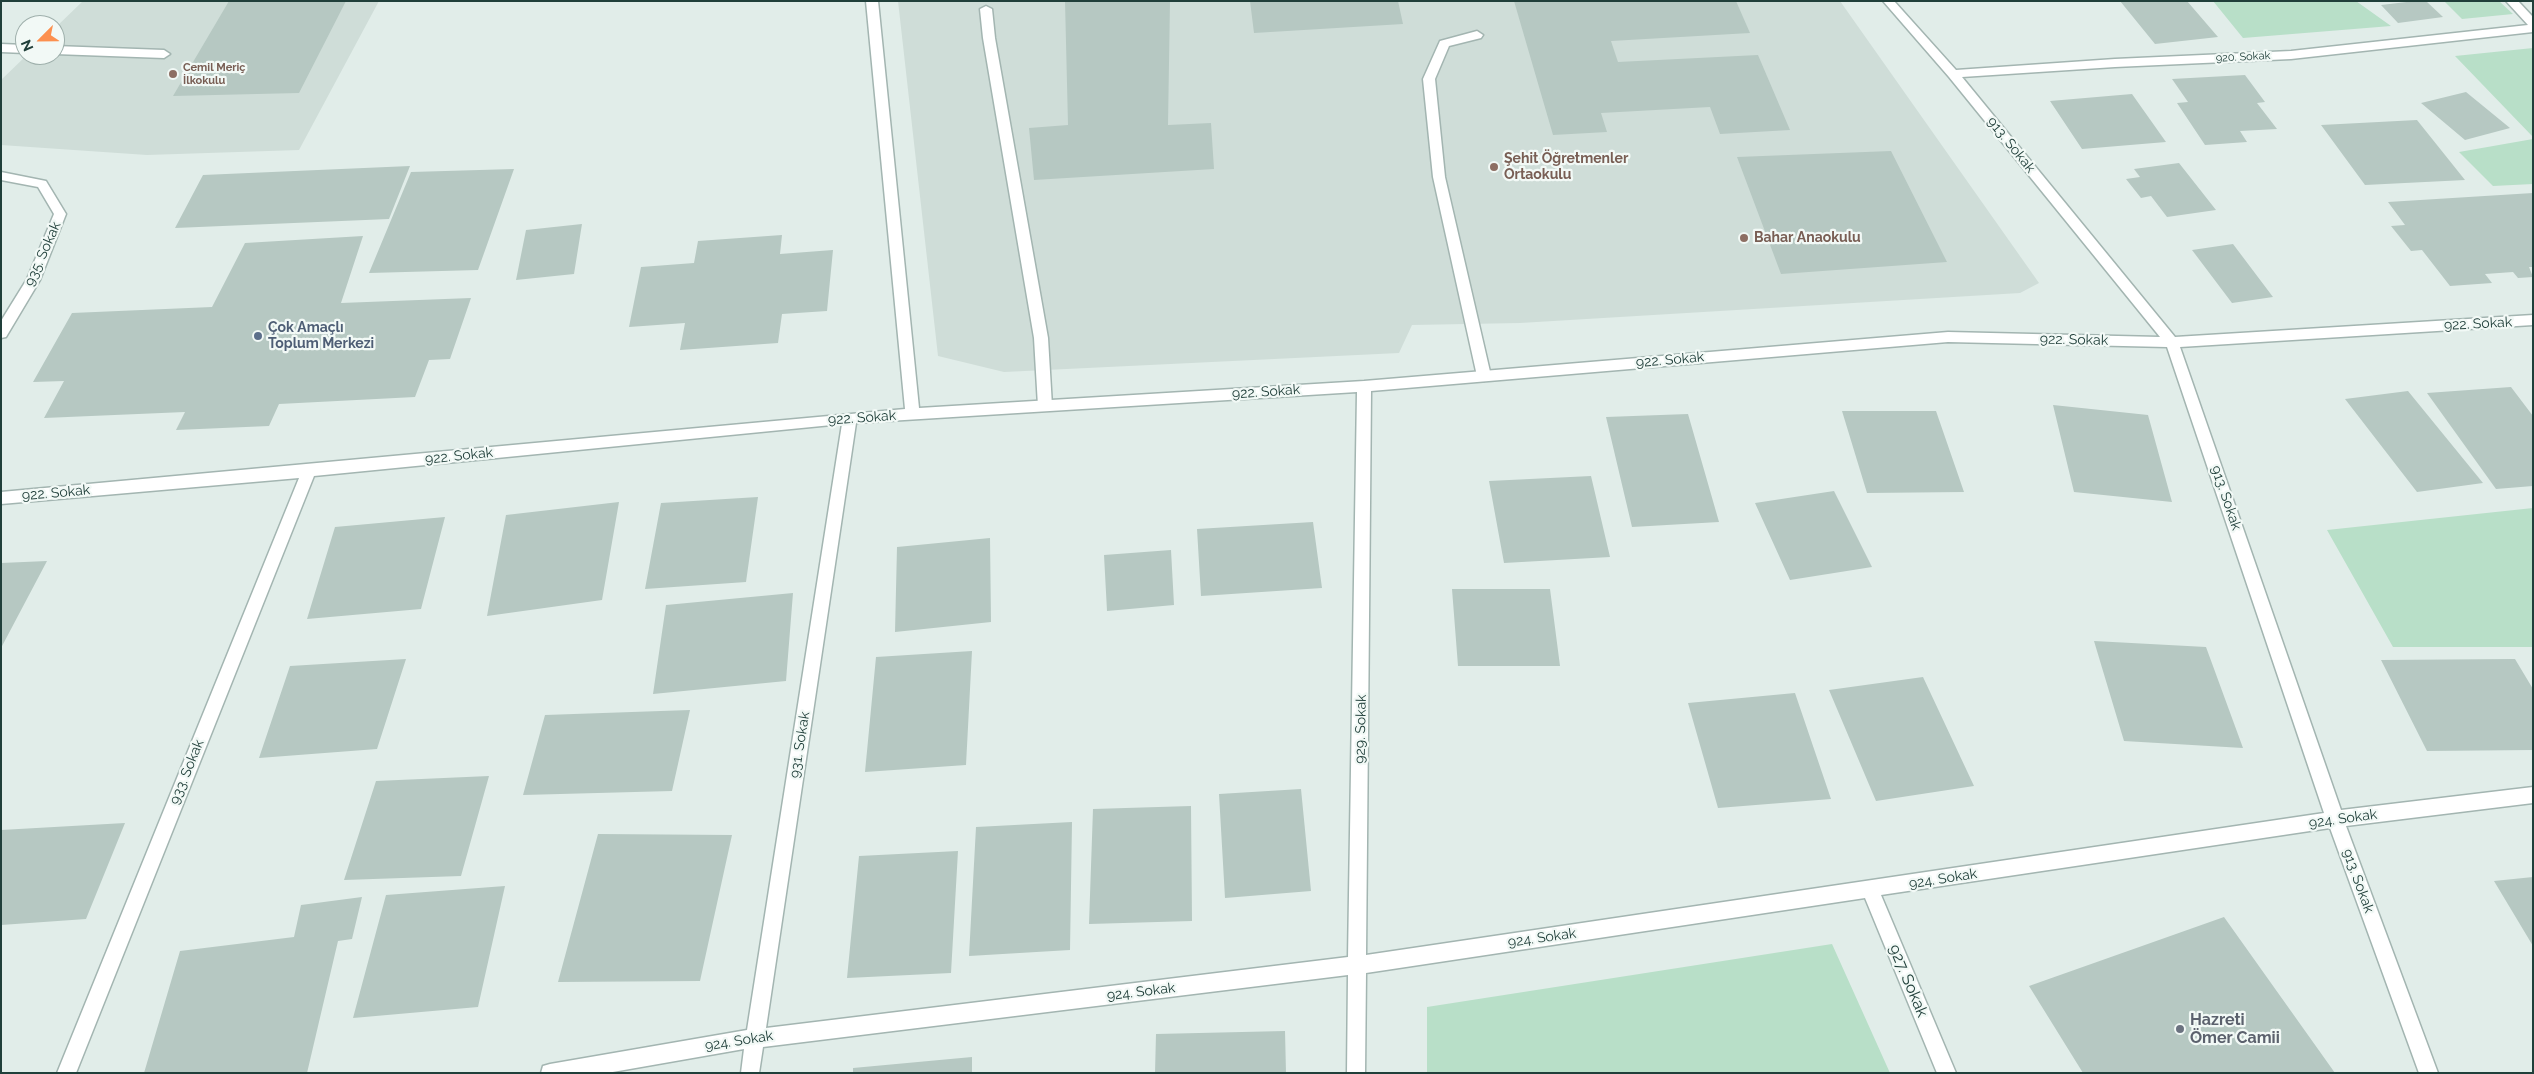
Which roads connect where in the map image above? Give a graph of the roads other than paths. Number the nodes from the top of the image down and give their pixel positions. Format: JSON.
{"nodes":[{"id":1,"x":872,"y":1,"type":"edge"},
{"id":2,"x":1888,"y":1,"type":"edge"},
{"id":3,"x":2510,"y":1,"type":"edge"},
{"id":4,"x":986,"y":9,"type":"dead end"},
{"id":5,"x":2533,"y":24,"type":"edge"},
{"id":6,"x":2533,"y":28,"type":"edge"},
{"id":7,"x":1477,"y":35,"type":"dead end"},
{"id":8,"x":1,"y":48,"type":"edge"},
{"id":9,"x":15,"y":49,"type":"edge"},
{"id":10,"x":65,"y":50,"type":"edge"},
{"id":11,"x":164,"y":54,"type":"dead end"},
{"id":12,"x":1953,"y":74,"type":"junction"},
{"id":13,"x":1,"y":176,"type":"edge"},
{"id":14,"x":2533,"y":320,"type":"edge"},
{"id":15,"x":1,"y":333,"type":"edge"},
{"id":16,"x":2172,"y":342,"type":"junction"},
{"id":17,"x":1484,"y":376,"type":"junction"},
{"id":18,"x":1364,"y":386,"type":"junction"},
{"id":19,"x":1045,"y":406,"type":"junction"},
{"id":20,"x":913,"y":414,"type":"junction"},
{"id":21,"x":850,"y":418,"type":"junction"},
{"id":22,"x":308,"y":471,"type":"junction"},
{"id":23,"x":1,"y":498,"type":"edge"},
{"id":24,"x":2533,"y":795,"type":"edge"},
{"id":25,"x":2336,"y":819,"type":"junction"},
{"id":26,"x":1870,"y":890,"type":"junction"},
{"id":27,"x":1359,"y":965,"type":"junction"},
{"id":28,"x":756,"y":1038,"type":"junction"},
{"id":29,"x":66,"y":1073,"type":"edge"},
{"id":30,"x":550,"y":1073,"type":"edge"},
{"id":31,"x":750,"y":1073,"type":"edge"},
{"id":32,"x":1356,"y":1073,"type":"edge"},
{"id":33,"x":1947,"y":1073,"type":"edge"},
{"id":34,"x":2429,"y":1073,"type":"edge"}],
"edges":[{"from":1,"to":20,"type":"street"},
{"from":2,"to":12,"type":"street","name":"913. Sokak"},
{"from":3,"to":5,"type":"street"},
{"from":4,"to":19,"type":"street"},
{"from":6,"to":12,"type":"street","name":"920. Sokak"},
{"from":7,"to":17,"type":"street"},
{"from":8,"to":9,"type":"street"},
{"from":10,"to":11,"type":"street"},
{"from":12,"to":16,"type":"street","name":"913. Sokak"},
{"from":13,"to":15,"type":"street","name":"935. Sokak"},
{"from":14,"to":16,"type":"street","name":"922. Sokak"},
{"from":16,"to":17,"type":"street","name":"922. Sokak"},
{"from":16,"to":25,"type":"street","name":"913. Sokak"},
{"from":17,"to":18,"type":"street","name":"922. Sokak"},
{"from":18,"to":19,"type":"street","name":"922. Sokak"},
{"from":18,"to":27,"type":"street","name":"929. Sokak"},
{"from":19,"to":20,"type":"street","name":"922. Sokak"},
{"from":20,"to":21,"type":"street","name":"922. Sokak"},
{"from":21,"to":22,"type":"street","name":"922. Sokak"},
{"from":21,"to":28,"type":"street","name":"931. Sokak"},
{"from":22,"to":23,"type":"street","name":"922. Sokak"},
{"from":22,"to":29,"type":"street","name":"933. Sokak"},
{"from":24,"to":25,"type":"street","name":"924. Sokak"},
{"from":25,"to":26,"type":"street","name":"924. Sokak"},
{"from":25,"to":34,"type":"street","name":"913. Sokak"},
{"from":26,"to":27,"type":"street","name":"924. Sokak"},
{"from":26,"to":33,"type":"street","name":"927. Sokak"},
{"from":27,"to":28,"type":"street","name":"924. Sokak"},
{"from":27,"to":32,"type":"street","name":"929. Sokak"},
{"from":28,"to":30,"type":"street","name":"924. Sokak"},
{"from":28,"to":31,"type":"street","name":"931. Sokak"}]}
